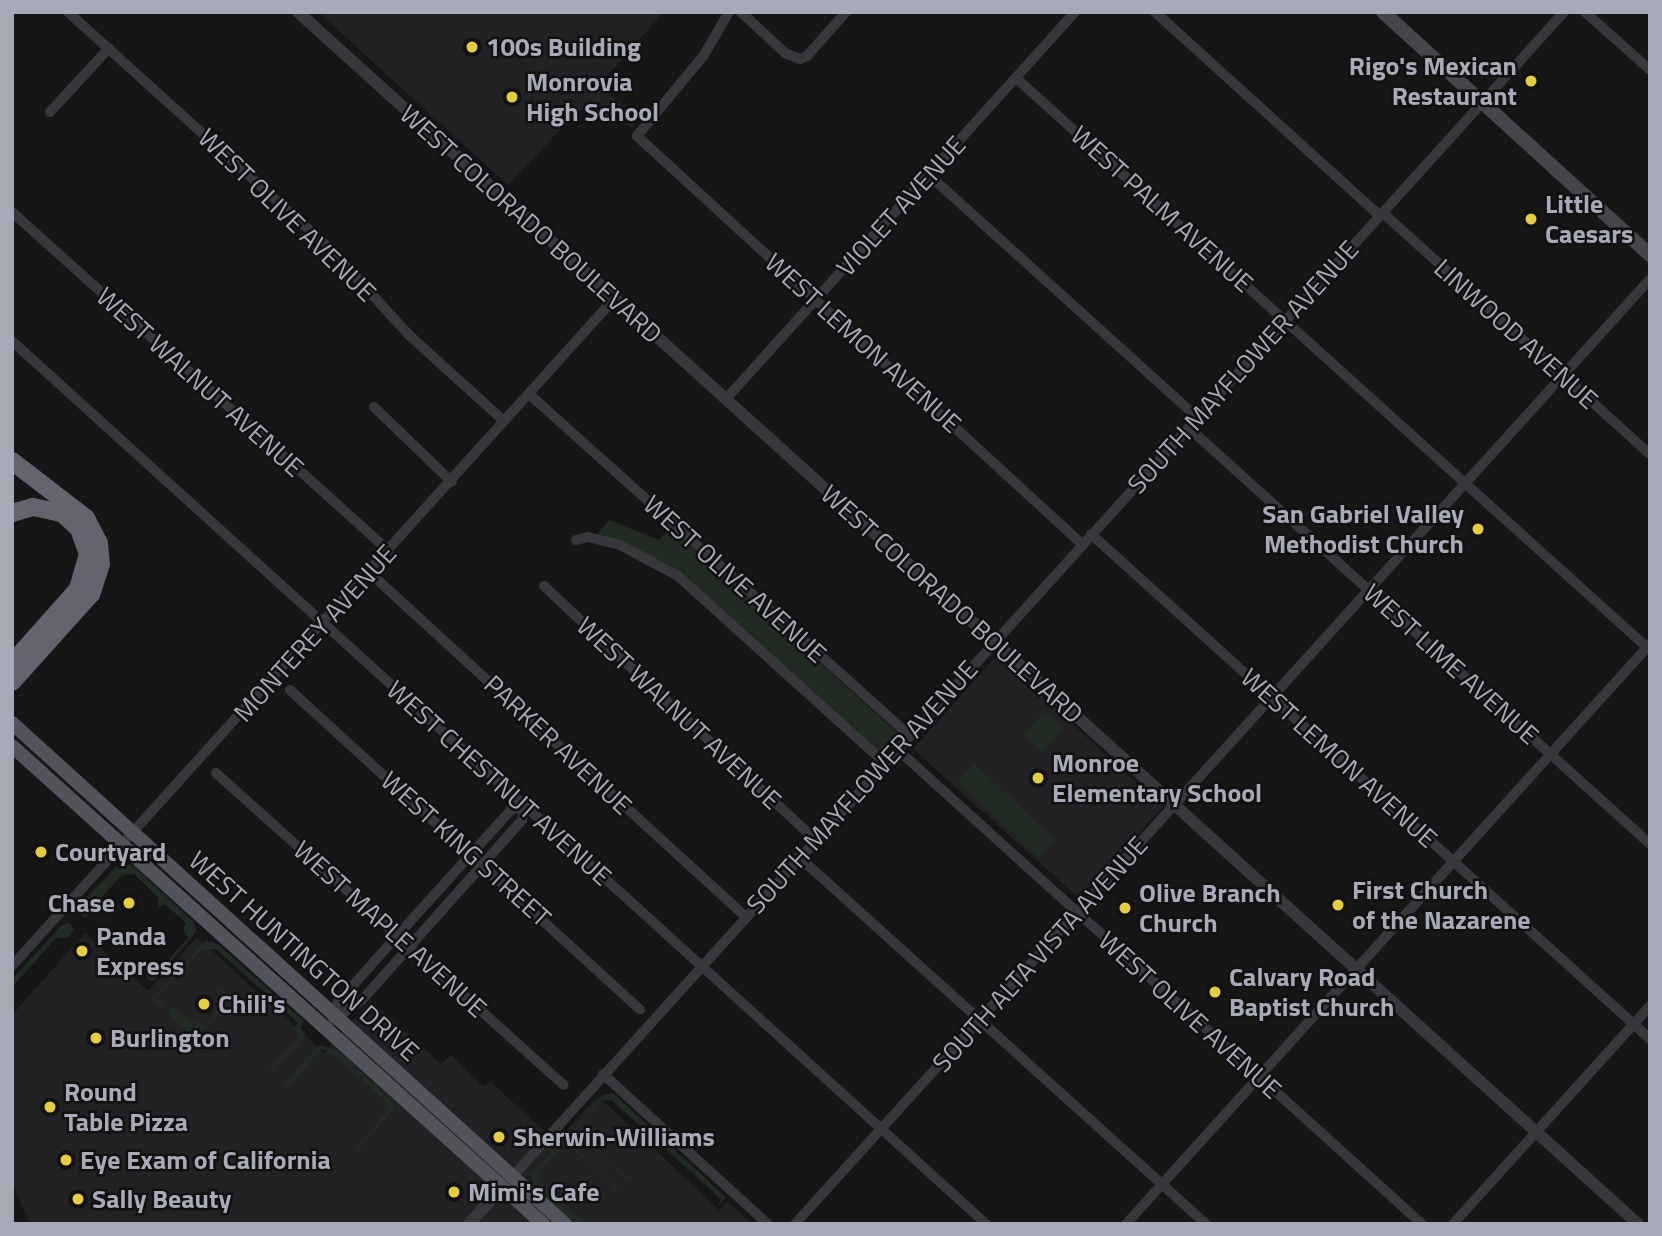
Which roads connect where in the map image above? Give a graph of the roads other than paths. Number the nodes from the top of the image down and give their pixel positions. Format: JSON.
{"nodes":[{"id":1,"x":68,"y":12,"type":"edge"},
{"id":2,"x":298,"y":12,"type":"edge"},
{"id":3,"x":729,"y":12,"type":"edge"},
{"id":4,"x":741,"y":12,"type":"edge"},
{"id":5,"x":846,"y":12,"type":"edge"},
{"id":6,"x":1075,"y":12,"type":"edge"},
{"id":7,"x":1155,"y":12,"type":"edge"},
{"id":8,"x":1383,"y":12,"type":"edge"},
{"id":9,"x":1564,"y":12,"type":"edge"},
{"id":10,"x":1585,"y":12,"type":"edge"},
{"id":11,"x":108,"y":47,"type":"junction"},
{"id":12,"x":1650,"y":70,"type":"edge"},
{"id":13,"x":1016,"y":78,"type":"junction"},
{"id":14,"x":1482,"y":103,"type":"junction"},
{"id":15,"x":50,"y":112,"type":"dead end"},
{"id":16,"x":929,"y":174,"type":"junction"},
{"id":17,"x":12,"y":212,"type":"edge"},
{"id":18,"x":1381,"y":214,"type":"junction"},
{"id":19,"x":1650,"y":255,"type":"edge"},
{"id":20,"x":1650,"y":279,"type":"edge"},
{"id":21,"x":615,"y":298,"type":"junction"},
{"id":22,"x":816,"y":300,"type":"junction"},
{"id":23,"x":1285,"y":321,"type":"junction"},
{"id":24,"x":12,"y":341,"type":"edge"},
{"id":25,"x":1563,"y":375,"type":"junction"},
{"id":26,"x":529,"y":394,"type":"junction"},
{"id":27,"x":726,"y":399,"type":"junction"},
{"id":28,"x":374,"y":407,"type":"dead end"},
{"id":29,"x":1198,"y":418,"type":"junction"},
{"id":30,"x":503,"y":421,"type":"junction"},
{"id":31,"x":1189,"y":428,"type":"junction"},
{"id":32,"x":1650,"y":454,"type":"edge"},
{"id":33,"x":12,"y":461,"type":"edge"},
{"id":34,"x":452,"y":482,"type":"junction"},
{"id":35,"x":1465,"y":483,"type":"junction"},
{"id":36,"x":12,"y":513,"type":"edge"},
{"id":37,"x":1091,"y":534,"type":"junction"},
{"id":38,"x":576,"y":540,"type":"dead end"},
{"id":39,"x":1082,"y":544,"type":"junction"},
{"id":40,"x":389,"y":551,"type":"junction"},
{"id":41,"x":370,"y":573,"type":"junction"},
{"id":42,"x":544,"y":586,"type":"dead end"},
{"id":43,"x":1369,"y":589,"type":"junction"},
{"id":44,"x":324,"y":623,"type":"junction"},
{"id":45,"x":994,"y":641,"type":"junction"},
{"id":46,"x":1649,"y":647,"type":"edge"},
{"id":47,"x":12,"y":663,"type":"edge"},
{"id":48,"x":12,"y":682,"type":"edge"},
{"id":49,"x":290,"y":690,"type":"dead end"},
{"id":50,"x":1272,"y":697,"type":"junction"},
{"id":51,"x":12,"y":723,"type":"edge"},
{"id":52,"x":909,"y":735,"type":"junction"},
{"id":53,"x":12,"y":746,"type":"edge"},
{"id":54,"x":897,"y":749,"type":"junction"},
{"id":55,"x":1548,"y":752,"type":"junction"},
{"id":56,"x":885,"y":763,"type":"junction"},
{"id":57,"x":216,"y":773,"type":"dead end"},
{"id":58,"x":1174,"y":804,"type":"junction"},
{"id":59,"x":524,"y":805,"type":"junction"},
{"id":60,"x":133,"y":833,"type":"junction"},
{"id":61,"x":815,"y":840,"type":"junction"},
{"id":62,"x":1650,"y":844,"type":"edge"},
{"id":63,"x":123,"y":846,"type":"junction"},
{"id":64,"x":471,"y":853,"type":"junction"},
{"id":65,"x":799,"y":857,"type":"junction"},
{"id":66,"x":1454,"y":861,"type":"junction"},
{"id":67,"x":483,"y":864,"type":"junction"},
{"id":68,"x":1077,"y":912,"type":"junction"},
{"id":69,"x":746,"y":917,"type":"junction"},
{"id":70,"x":398,"y":934,"type":"junction"},
{"id":71,"x":410,"y":946,"type":"junction"},
{"id":72,"x":12,"y":966,"type":"edge"},
{"id":73,"x":701,"y":966,"type":"junction"},
{"id":74,"x":1356,"y":969,"type":"junction"},
{"id":75,"x":1650,"y":1006,"type":"edge"},
{"id":76,"x":640,"y":1010,"type":"dead end"},
{"id":77,"x":334,"y":1018,"type":"junction"},
{"id":78,"x":981,"y":1020,"type":"junction"},
{"id":79,"x":1633,"y":1024,"type":"junction"},
{"id":80,"x":324,"y":1030,"type":"junction"},
{"id":81,"x":1650,"y":1039,"type":"edge"},
{"id":82,"x":603,"y":1074,"type":"junction"},
{"id":83,"x":1259,"y":1077,"type":"junction"},
{"id":84,"x":564,"y":1085,"type":"dead end"},
{"id":85,"x":882,"y":1129,"type":"junction"},
{"id":86,"x":1536,"y":1132,"type":"junction"},
{"id":87,"x":513,"y":1176,"type":"junction"},
{"id":88,"x":1162,"y":1184,"type":"junction"},
{"id":89,"x":502,"y":1187,"type":"junction"},
{"id":90,"x":469,"y":1224,"type":"edge"},
{"id":91,"x":543,"y":1224,"type":"edge"},
{"id":92,"x":565,"y":1224,"type":"edge"},
{"id":93,"x":768,"y":1224,"type":"edge"},
{"id":94,"x":795,"y":1224,"type":"edge"},
{"id":95,"x":986,"y":1224,"type":"edge"},
{"id":96,"x":1126,"y":1224,"type":"edge"},
{"id":97,"x":1206,"y":1224,"type":"edge"},
{"id":98,"x":1422,"y":1224,"type":"edge"},
{"id":99,"x":1452,"y":1224,"type":"edge"},
{"id":100,"x":1638,"y":1224,"type":"edge"}],
"edges":[{"from":1,"to":11,"type":"street","name":"WEST OLIVE AVENUE"},
{"from":2,"to":21,"type":"street","name":"WEST COLORADO BOULEVARD"},
{"from":3,"to":22,"type":"street","name":"WEST LEMON AVENUE"},
{"from":4,"to":5,"type":"street"},
{"from":6,"to":13,"type":"street","name":"VIOLET AVENUE"},
{"from":7,"to":18,"type":"street","name":"LINWOOD AVENUE"},
{"from":8,"to":14,"type":"main road"},
{"from":9,"to":14,"type":"street","name":"SOUTH MAYFLOWER AVENUE"},
{"from":10,"to":12,"type":"street"},
{"from":11,"to":15,"type":"street"},
{"from":11,"to":30,"type":"street","name":"WEST OLIVE AVENUE"},
{"from":13,"to":16,"type":"street","name":"VIOLET AVENUE"},
{"from":13,"to":23,"type":"street","name":"WEST PALM AVENUE"},
{"from":14,"to":18,"type":"street","name":"SOUTH MAYFLOWER AVENUE"},
{"from":14,"to":19,"type":"main road"},
{"from":16,"to":22,"type":"street","name":"VIOLET AVENUE"},
{"from":16,"to":29,"type":"street"},
{"from":17,"to":40,"type":"street","name":"WEST WALNUT AVENUE"},
{"from":18,"to":23,"type":"street","name":"SOUTH MAYFLOWER AVENUE"},
{"from":18,"to":25,"type":"street","name":"LINWOOD AVENUE"},
{"from":20,"to":25,"type":"street","name":"SOUTH ALTA VISTA AVENUE"},
{"from":21,"to":26,"type":"street","name":"MONTEREY AVENUE"},
{"from":21,"to":27,"type":"street","name":"WEST COLORADO BOULEVARD"},
{"from":22,"to":27,"type":"street","name":"VIOLET AVENUE"},
{"from":22,"to":39,"type":"street","name":"WEST LEMON AVENUE"},
{"from":23,"to":29,"type":"street","name":"SOUTH MAYFLOWER AVENUE"},
{"from":23,"to":35,"type":"street","name":"WEST PALM AVENUE"},
{"from":24,"to":44,"type":"street","name":"WEST CHESTNUT AVENUE"},
{"from":25,"to":32,"type":"street","name":"LINWOOD AVENUE"},
{"from":25,"to":35,"type":"street","name":"SOUTH ALTA VISTA AVENUE"},
{"from":26,"to":30,"type":"street","name":"MONTEREY AVENUE"},
{"from":26,"to":52,"type":"street","name":"WEST OLIVE AVENUE"},
{"from":27,"to":45,"type":"street","name":"WEST COLORADO BOULEVARD"},
{"from":28,"to":34,"type":"street"},
{"from":29,"to":31,"type":"street","name":"SOUTH MAYFLOWER AVENUE"},
{"from":30,"to":34,"type":"street","name":"MONTEREY AVENUE"},
{"from":31,"to":37,"type":"street","name":"SOUTH MAYFLOWER AVENUE"},
{"from":31,"to":43,"type":"street","name":"WEST LIME AVENUE"},
{"from":33,"to":48,"type":"highway"},
{"from":34,"to":40,"type":"street","name":"MONTEREY AVENUE"},
{"from":35,"to":43,"type":"street","name":"SOUTH ALTA VISTA AVENUE"},
{"from":35,"to":46,"type":"street","name":"WEST PALM AVENUE"},
{"from":36,"to":47,"type":"highway"},
{"from":37,"to":39,"type":"street","name":"SOUTH MAYFLOWER AVENUE"},
{"from":37,"to":50,"type":"street","name":"WEST LEMON AVENUE"},
{"from":38,"to":56,"type":"street","name":"WEST OLIVE AVENUE"},
{"from":39,"to":45,"type":"street","name":"SOUTH MAYFLOWER AVENUE"},
{"from":40,"to":41,"type":"street","name":"MONTEREY AVENUE"},
{"from":41,"to":44,"type":"street","name":"MONTEREY AVENUE"},
{"from":41,"to":69,"type":"street","name":"PARKER AVENUE"},
{"from":42,"to":61,"type":"street","name":"WEST WALNUT AVENUE"},
{"from":43,"to":50,"type":"street","name":"SOUTH ALTA VISTA AVENUE"},
{"from":43,"to":55,"type":"street","name":"WEST LIME AVENUE"},
{"from":44,"to":59,"type":"street","name":"WEST CHESTNUT AVENUE"},
{"from":44,"to":60,"type":"street","name":"MONTEREY AVENUE"},
{"from":45,"to":52,"type":"street","name":"SOUTH MAYFLOWER AVENUE"},
{"from":45,"to":58,"type":"street","name":"WEST COLORADO BOULEVARD"},
{"from":46,"to":55,"type":"street"},
{"from":49,"to":64,"type":"street","name":"WEST KING STREET"},
{"from":50,"to":58,"type":"street","name":"SOUTH ALTA VISTA AVENUE"},
{"from":50,"to":66,"type":"street","name":"WEST LEMON AVENUE"},
{"from":51,"to":60,"type":"main road","name":"WEST HUNTINGTON DRIVE"},
{"from":52,"to":54,"type":"street","name":"SOUTH MAYFLOWER AVENUE"},
{"from":53,"to":63,"type":"main road","name":"WEST HUNTINGTON DRIVE"},
{"from":54,"to":56,"type":"street","name":"SOUTH MAYFLOWER AVENUE"},
{"from":54,"to":68,"type":"street","name":"WEST OLIVE AVENUE"},
{"from":55,"to":62,"type":"street","name":"WEST LIME AVENUE"},
{"from":55,"to":66,"type":"street"},
{"from":56,"to":61,"type":"street","name":"SOUTH MAYFLOWER AVENUE"},
{"from":57,"to":70,"type":"street","name":"WEST MAPLE AVENUE"},
{"from":58,"to":68,"type":"street","name":"SOUTH ALTA VISTA AVENUE"},
{"from":58,"to":74,"type":"street","name":"WEST COLORADO BOULEVARD"},
{"from":59,"to":64,"type":"street"},
{"from":59,"to":67,"type":"street"},
{"from":59,"to":73,"type":"street","name":"WEST CHESTNUT AVENUE"},
{"from":60,"to":63,"type":"street","name":"MONTEREY AVENUE"},
{"from":60,"to":77,"type":"main road","name":"WEST HUNTINGTON DRIVE"},
{"from":61,"to":65,"type":"street","name":"SOUTH MAYFLOWER AVENUE"},
{"from":63,"to":72,"type":"street","name":"MONTEREY AVENUE"},
{"from":63,"to":80,"type":"main road","name":"WEST HUNTINGTON DRIVE"},
{"from":64,"to":67,"type":"street","name":"WEST KING STREET"},
{"from":64,"to":70,"type":"street"},
{"from":65,"to":69,"type":"street","name":"SOUTH MAYFLOWER AVENUE"},
{"from":65,"to":78,"type":"street"},
{"from":66,"to":74,"type":"street"},
{"from":66,"to":79,"type":"street","name":"WEST LEMON AVENUE"},
{"from":67,"to":71,"type":"street"},
{"from":67,"to":76,"type":"street","name":"WEST KING STREET"},
{"from":68,"to":78,"type":"street","name":"SOUTH ALTA VISTA AVENUE"},
{"from":68,"to":83,"type":"street","name":"WEST OLIVE AVENUE"},
{"from":69,"to":73,"type":"street","name":"SOUTH MAYFLOWER AVENUE"},
{"from":70,"to":71,"type":"street","name":"WEST MAPLE AVENUE"},
{"from":70,"to":77,"type":"street"},
{"from":71,"to":77,"type":"street"},
{"from":71,"to":84,"type":"street","name":"WEST MAPLE AVENUE"},
{"from":73,"to":82,"type":"street","name":"SOUTH MAYFLOWER AVENUE"},
{"from":73,"to":85,"type":"street","name":"WEST CHESTNUT AVENUE"},
{"from":74,"to":83,"type":"street"},
{"from":74,"to":86,"type":"street","name":"WEST COLORADO BOULEVARD"},
{"from":75,"to":79,"type":"street"},
{"from":77,"to":80,"type":"street"},
{"from":77,"to":87,"type":"main road","name":"WEST HUNTINGTON DRIVE"},
{"from":78,"to":85,"type":"street","name":"SOUTH ALTA VISTA AVENUE"},
{"from":78,"to":88,"type":"street"},
{"from":79,"to":81,"type":"street","name":"WEST LEMON AVENUE"},
{"from":79,"to":86,"type":"street"},
{"from":80,"to":89,"type":"main road","name":"WEST HUNTINGTON DRIVE"},
{"from":82,"to":87,"type":"street","name":"SOUTH MAYFLOWER AVENUE"},
{"from":82,"to":93,"type":"street"},
{"from":83,"to":88,"type":"street"},
{"from":83,"to":98,"type":"street","name":"WEST OLIVE AVENUE"},
{"from":85,"to":94,"type":"street","name":"SOUTH ALTA VISTA AVENUE"},
{"from":85,"to":95,"type":"street","name":"WEST CHESTNUT AVENUE"},
{"from":86,"to":99,"type":"street"},
{"from":86,"to":100,"type":"street","name":"WEST COLORADO BOULEVARD"},
{"from":87,"to":89,"type":"street","name":"SOUTH MAYFLOWER AVENUE"},
{"from":87,"to":92,"type":"main road","name":"WEST HUNTINGTON DRIVE"},
{"from":88,"to":96,"type":"street"},
{"from":88,"to":97,"type":"street"},
{"from":89,"to":90,"type":"street","name":"SOUTH MAYFLOWER AVENUE"},
{"from":89,"to":91,"type":"main road","name":"WEST HUNTINGTON DRIVE"}]}
